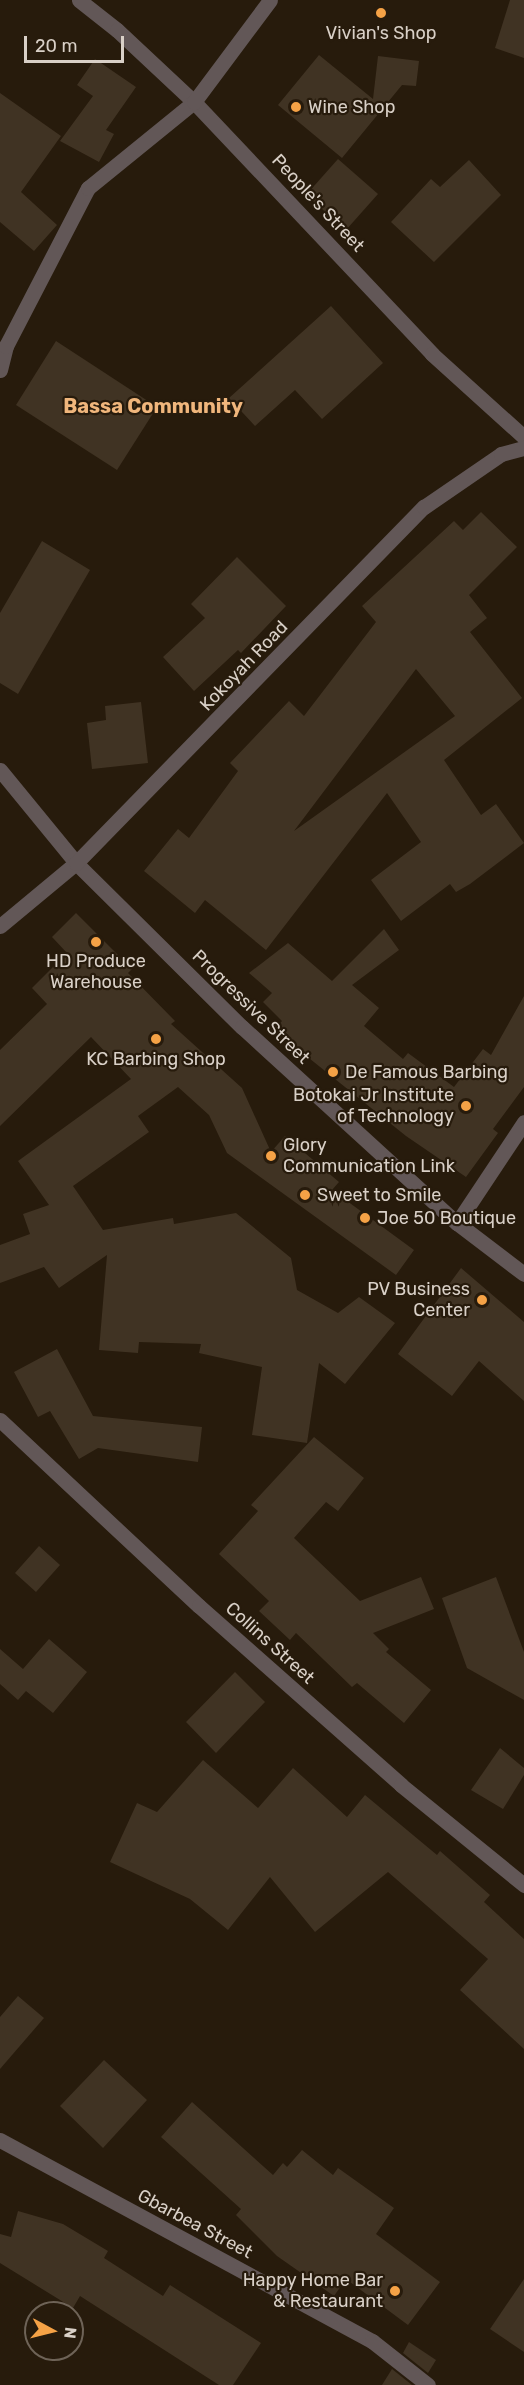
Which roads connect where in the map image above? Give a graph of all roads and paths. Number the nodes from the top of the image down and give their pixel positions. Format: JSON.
{"nodes":[{"id":1,"x":79,"y":0,"type":"edge"},
{"id":2,"x":270,"y":0,"type":"edge"},
{"id":3,"x":194,"y":102,"type":"junction"},
{"id":4,"x":0,"y":370,"type":"edge"},
{"id":5,"x":524,"y":437,"type":"edge"},
{"id":6,"x":524,"y":448,"type":"edge"},
{"id":7,"x":0,"y":770,"type":"edge"},
{"id":8,"x":76,"y":863,"type":"junction"},
{"id":9,"x":0,"y":926,"type":"edge"},
{"id":10,"x":524,"y":1122,"type":"edge"},
{"id":11,"x":457,"y":1223,"type":"junction"},
{"id":12,"x":524,"y":1274,"type":"edge"},
{"id":13,"x":0,"y":1420,"type":"edge"},
{"id":14,"x":524,"y":1885,"type":"edge"},
{"id":15,"x":0,"y":2140,"type":"edge"},
{"id":16,"x":428,"y":2385,"type":"edge"}],
"edges":[{"from":1,"to":3,"type":"street","name":"People's Street"},
{"from":2,"to":3,"type":"street"},
{"from":3,"to":4,"type":"street"},
{"from":3,"to":5,"type":"street","name":"People's Street"},
{"from":6,"to":8,"type":"street","name":"Kokoyah Road"},
{"from":7,"to":8,"type":"street","name":"Progressive Street"},
{"from":8,"to":9,"type":"street","name":"Kokoyah Road"},
{"from":8,"to":11,"type":"street","name":"Progressive Street"},
{"from":10,"to":11,"type":"street"},
{"from":11,"to":12,"type":"street","name":"Progressive Street"},
{"from":13,"to":14,"type":"street","name":"Collins Street"},
{"from":15,"to":16,"type":"street","name":"Gbarbea Street"}]}
